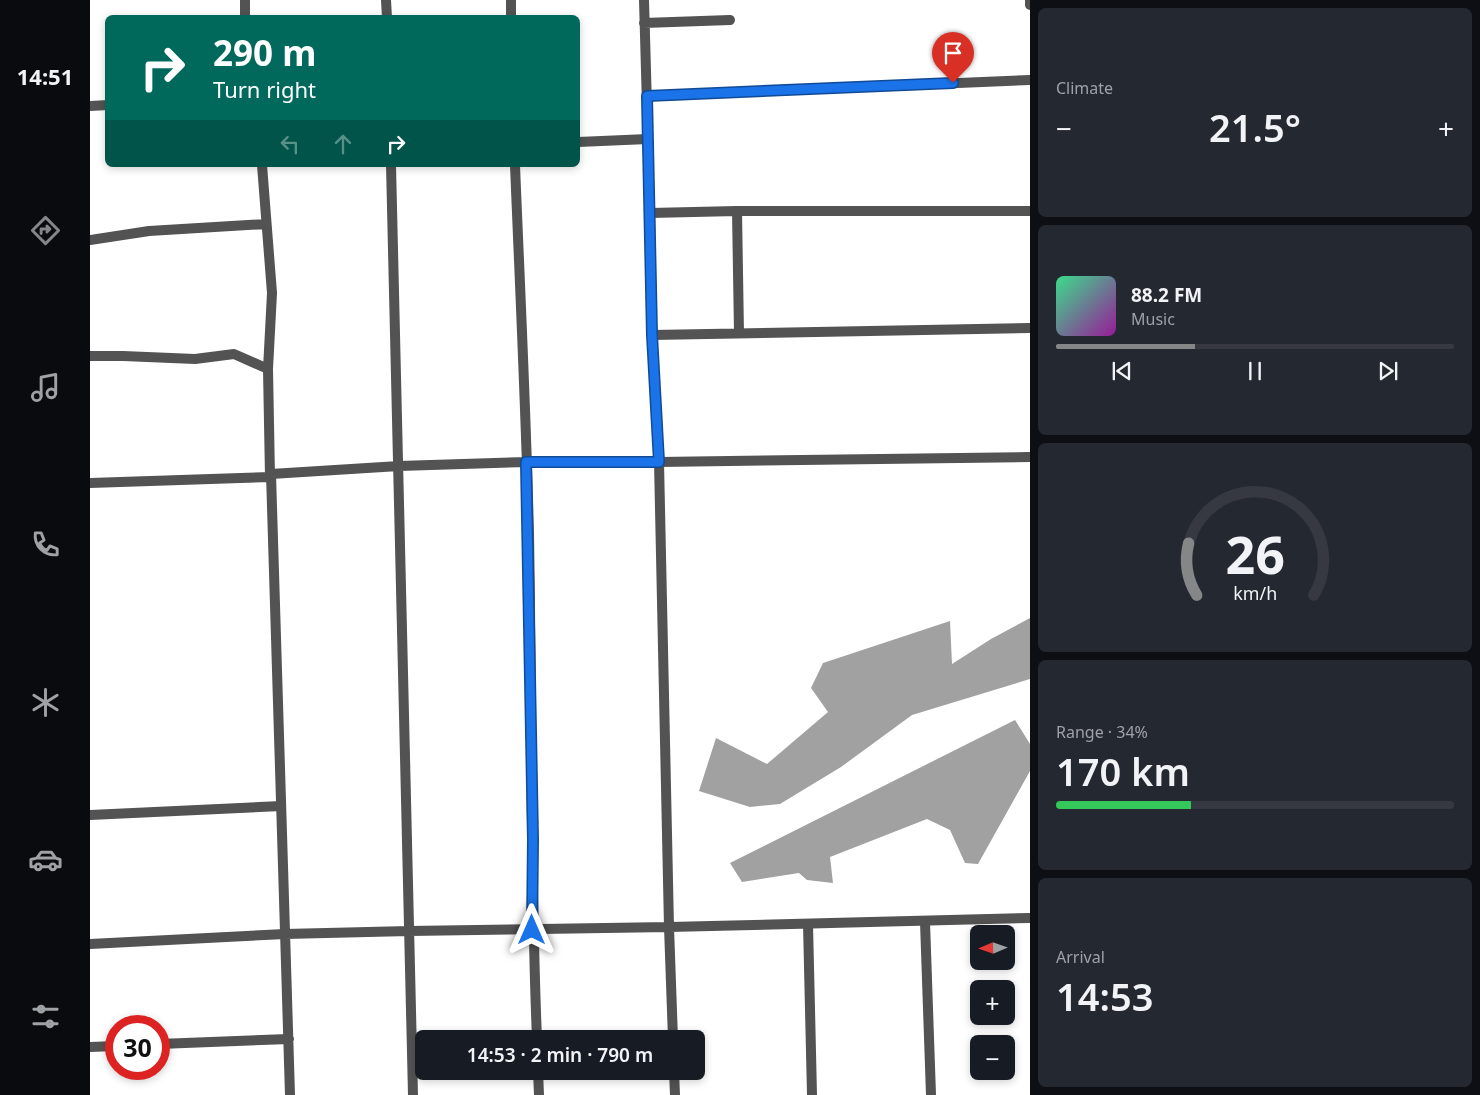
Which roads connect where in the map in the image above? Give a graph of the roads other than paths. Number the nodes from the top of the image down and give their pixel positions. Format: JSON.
{"nodes":[{"id":1,"x":245,"y":0,"type":"edge"},
{"id":2,"x":386,"y":0,"type":"edge"},
{"id":3,"x":511,"y":0,"type":"edge"},
{"id":4,"x":644,"y":0,"type":"edge"},
{"id":5,"x":1030,"y":0,"type":"edge"},
{"id":6,"x":1030,"y":5,"type":"edge"},
{"id":7,"x":245,"y":15,"type":"edge"},
{"id":8,"x":387,"y":15,"type":"edge"},
{"id":9,"x":511,"y":15,"type":"edge"},
{"id":10,"x":730,"y":20,"type":"dead end"},
{"id":11,"x":644,"y":23,"type":"junction"},
{"id":12,"x":1030,"y":80,"type":"edge"},
{"id":13,"x":647,"y":96,"type":"junction"},
{"id":14,"x":105,"y":105,"type":"edge"},
{"id":15,"x":90,"y":106,"type":"edge"},
{"id":16,"x":648,"y":139,"type":"junction"},
{"id":17,"x":580,"y":142,"type":"edge"},
{"id":18,"x":262,"y":167,"type":"edge"},
{"id":19,"x":391,"y":167,"type":"edge"},
{"id":20,"x":516,"y":167,"type":"edge"},
{"id":21,"x":738,"y":211,"type":"junction"},
{"id":22,"x":1030,"y":211,"type":"edge"},
{"id":23,"x":650,"y":213,"type":"junction"},
{"id":24,"x":266,"y":224,"type":"junction"},
{"id":25,"x":90,"y":240,"type":"edge"},
{"id":26,"x":1030,"y":328,"type":"edge"},
{"id":27,"x":739,"y":333,"type":"junction"},
{"id":28,"x":652,"y":335,"type":"junction"},
{"id":29,"x":90,"y":356,"type":"edge"},
{"id":30,"x":268,"y":369,"type":"junction"},
{"id":31,"x":1030,"y":457,"type":"edge"},
{"id":32,"x":526,"y":462,"type":"junction"},
{"id":33,"x":659,"y":462,"type":"junction"},
{"id":34,"x":399,"y":466,"type":"junction"},
{"id":35,"x":271,"y":475,"type":"junction"},
{"id":36,"x":90,"y":483,"type":"edge"},
{"id":37,"x":281,"y":806,"type":"junction"},
{"id":38,"x":90,"y":815,"type":"edge"},
{"id":39,"x":1030,"y":918,"type":"edge"},
{"id":40,"x":925,"y":922,"type":"junction"},
{"id":41,"x":808,"y":924,"type":"junction"},
{"id":42,"x":668,"y":928,"type":"junction"},
{"id":43,"x":532,"y":930,"type":"junction"},
{"id":44,"x":409,"y":931,"type":"junction"},
{"id":45,"x":285,"y":934,"type":"junction"},
{"id":46,"x":90,"y":944,"type":"edge"},
{"id":47,"x":537,"y":1030,"type":"edge"},
{"id":48,"x":673,"y":1030,"type":"edge"},
{"id":49,"x":289,"y":1039,"type":"junction"},
{"id":50,"x":170,"y":1044,"type":"edge"},
{"id":51,"x":105,"y":1046,"type":"edge"},
{"id":52,"x":90,"y":1047,"type":"edge"},
{"id":53,"x":538,"y":1080,"type":"edge"},
{"id":54,"x":674,"y":1080,"type":"edge"},
{"id":55,"x":290,"y":1095,"type":"edge"},
{"id":56,"x":413,"y":1095,"type":"edge"},
{"id":57,"x":539,"y":1095,"type":"edge"},
{"id":58,"x":675,"y":1095,"type":"edge"},
{"id":59,"x":812,"y":1095,"type":"edge"},
{"id":60,"x":931,"y":1095,"type":"edge"}],
"edges":[{"from":1,"to":7,"type":"street"},
{"from":2,"to":8,"type":"street"},
{"from":3,"to":9,"type":"street"},
{"from":4,"to":11,"type":"street"},
{"from":5,"to":6,"type":"street"},
{"from":10,"to":11,"type":"street"},
{"from":11,"to":13,"type":"street"},
{"from":12,"to":13,"type":"street"},
{"from":13,"to":16,"type":"street"},
{"from":14,"to":15,"type":"street"},
{"from":16,"to":17,"type":"street"},
{"from":16,"to":23,"type":"street"},
{"from":18,"to":24,"type":"street"},
{"from":19,"to":34,"type":"street"},
{"from":20,"to":32,"type":"street"},
{"from":21,"to":22,"type":"street"},
{"from":21,"to":23,"type":"street"},
{"from":21,"to":27,"type":"street"},
{"from":23,"to":28,"type":"street"},
{"from":24,"to":25,"type":"street"},
{"from":24,"to":30,"type":"street"},
{"from":26,"to":27,"type":"street"},
{"from":27,"to":28,"type":"street"},
{"from":28,"to":33,"type":"street"},
{"from":29,"to":30,"type":"street"},
{"from":30,"to":35,"type":"street"},
{"from":31,"to":33,"type":"street"},
{"from":32,"to":33,"type":"street"},
{"from":32,"to":34,"type":"street"},
{"from":32,"to":43,"type":"street"},
{"from":33,"to":42,"type":"street"},
{"from":34,"to":35,"type":"street"},
{"from":34,"to":44,"type":"street"},
{"from":35,"to":36,"type":"street"},
{"from":35,"to":37,"type":"street"},
{"from":37,"to":38,"type":"street"},
{"from":37,"to":45,"type":"street"},
{"from":39,"to":40,"type":"street"},
{"from":40,"to":41,"type":"street"},
{"from":40,"to":60,"type":"street"},
{"from":41,"to":42,"type":"street"},
{"from":41,"to":59,"type":"street"},
{"from":42,"to":43,"type":"street"},
{"from":42,"to":48,"type":"street"},
{"from":43,"to":44,"type":"street"},
{"from":43,"to":47,"type":"street"},
{"from":44,"to":45,"type":"street"},
{"from":44,"to":56,"type":"street"},
{"from":45,"to":46,"type":"street"},
{"from":45,"to":49,"type":"street"},
{"from":49,"to":50,"type":"street"},
{"from":49,"to":55,"type":"street"},
{"from":51,"to":52,"type":"street"},
{"from":53,"to":57,"type":"street"},
{"from":54,"to":58,"type":"street"}]}
